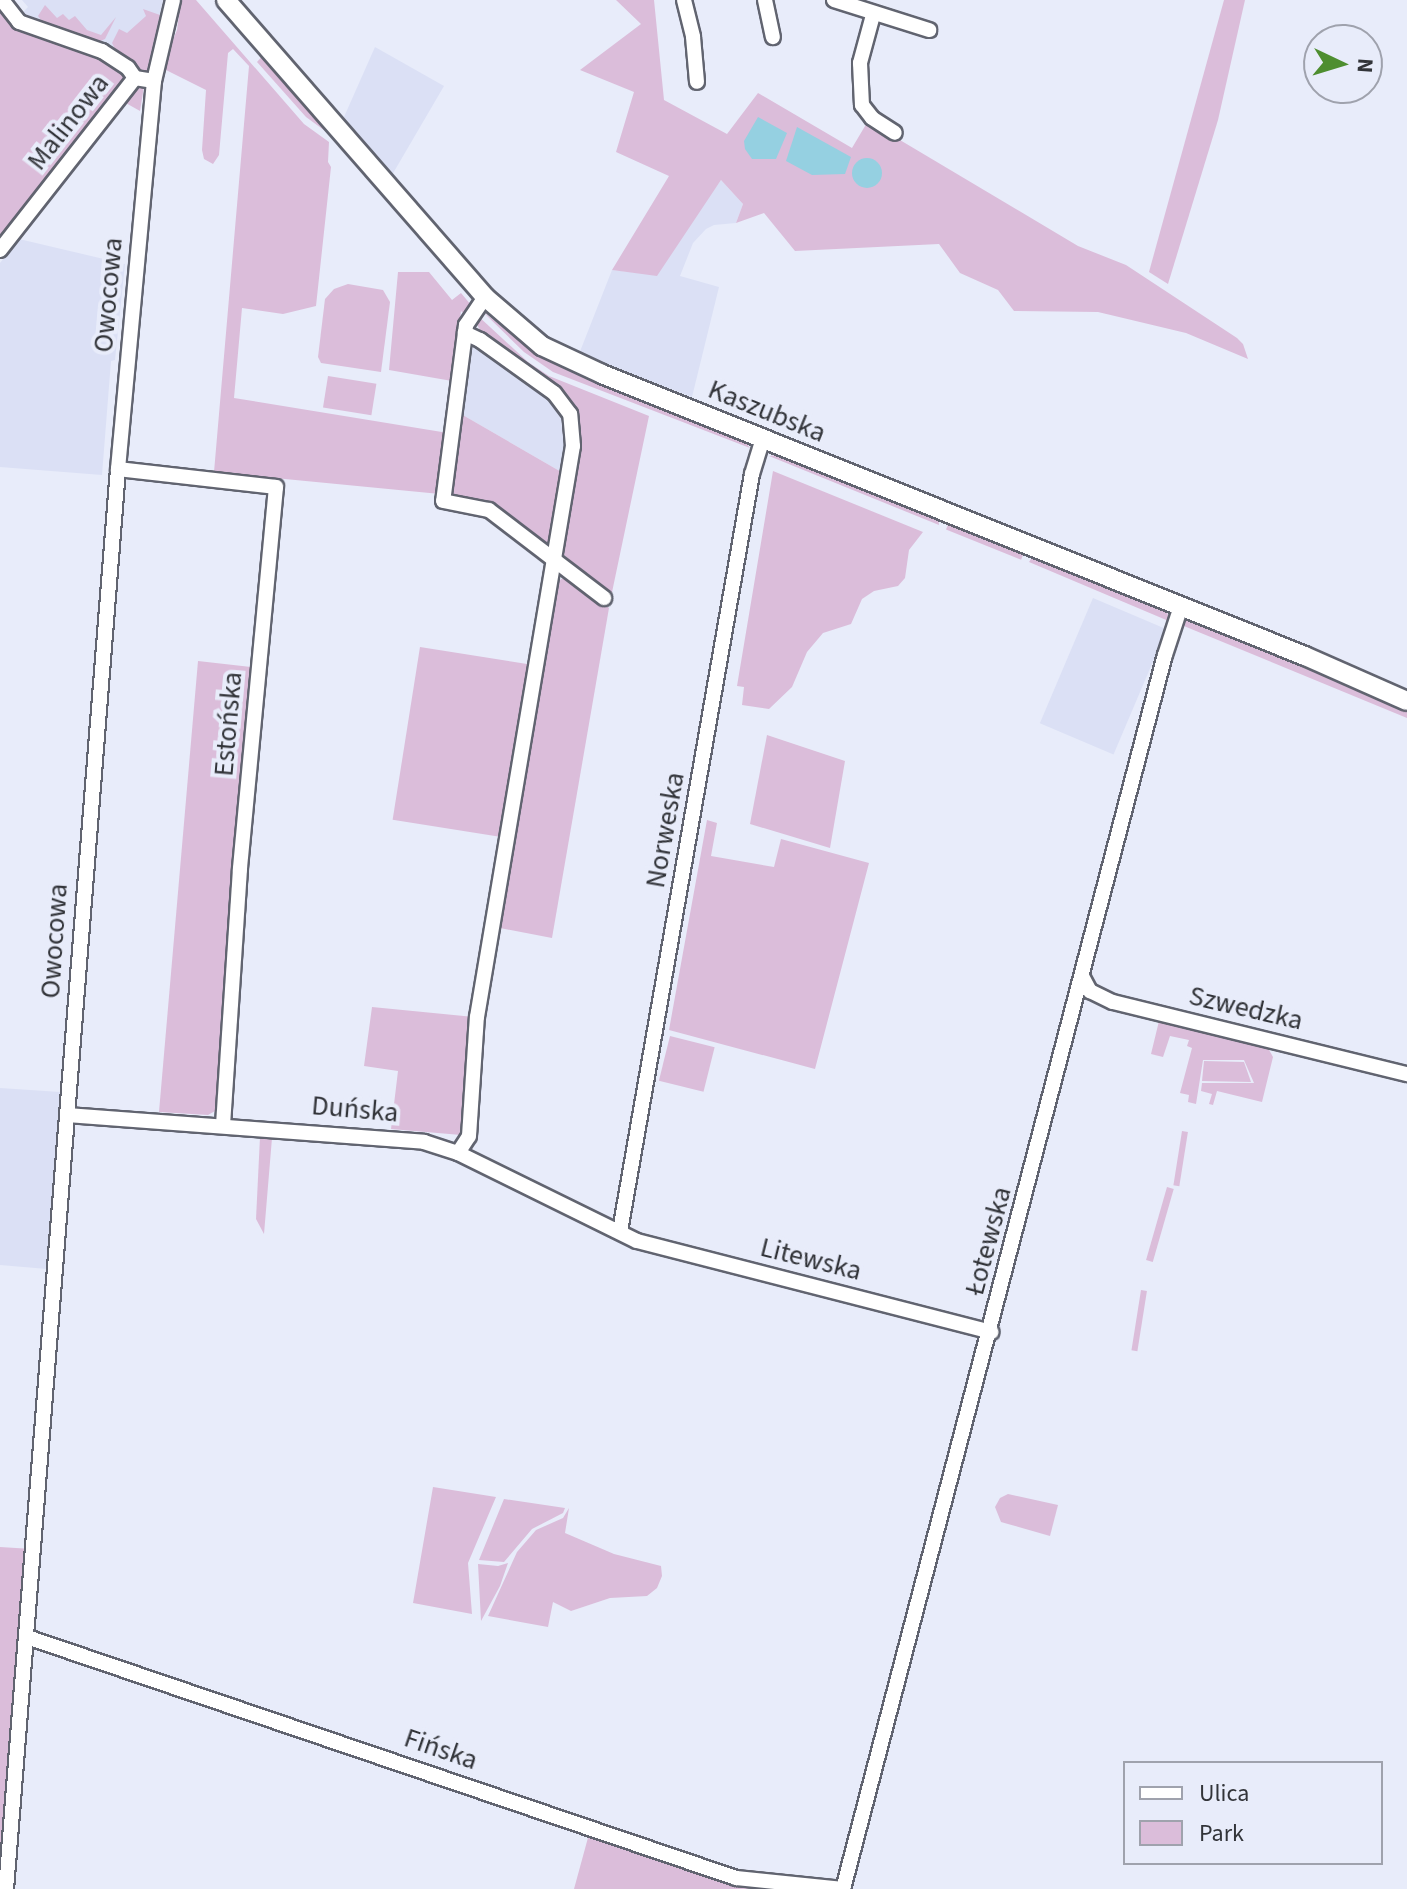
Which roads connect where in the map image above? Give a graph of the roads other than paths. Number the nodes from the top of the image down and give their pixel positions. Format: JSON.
{"nodes":[{"id":1,"x":2,"y":0,"type":"edge"},
{"id":2,"x":173,"y":0,"type":"edge"},
{"id":3,"x":226,"y":0,"type":"edge"},
{"id":4,"x":684,"y":0,"type":"edge"},
{"id":5,"x":765,"y":0,"type":"edge"},
{"id":6,"x":834,"y":0,"type":"edge"},
{"id":7,"x":873,"y":15,"type":"junction"},
{"id":8,"x":929,"y":30,"type":"dead end"},
{"id":9,"x":773,"y":37,"type":"dead end"},
{"id":10,"x":135,"y":78,"type":"junction"},
{"id":11,"x":154,"y":81,"type":"junction"},
{"id":12,"x":697,"y":82,"type":"dead end"},
{"id":13,"x":895,"y":133,"type":"dead end"},
{"id":14,"x":0,"y":250,"type":"edge"},
{"id":15,"x":485,"y":297,"type":"junction"},
{"id":16,"x":465,"y":333,"type":"junction"},
{"id":17,"x":763,"y":439,"type":"junction"},
{"id":18,"x":118,"y":469,"type":"junction"},
{"id":19,"x":557,"y":558,"type":"junction"},
{"id":20,"x":604,"y":598,"type":"dead end"},
{"id":21,"x":1181,"y":606,"type":"junction"},
{"id":22,"x":1407,"y":701,"type":"edge"},
{"id":23,"x":1083,"y":978,"type":"junction"},
{"id":24,"x":1407,"y":1074,"type":"edge"},
{"id":25,"x":67,"y":1115,"type":"junction"},
{"id":26,"x":223,"y":1125,"type":"junction"},
{"id":27,"x":458,"y":1153,"type":"junction"},
{"id":28,"x":620,"y":1231,"type":"junction"},
{"id":29,"x":991,"y":1332,"type":"junction"},
{"id":30,"x":27,"y":1637,"type":"junction"},
{"id":31,"x":6,"y":1889,"type":"edge"},
{"id":32,"x":843,"y":1889,"type":"edge"}],
"edges":[{"from":1,"to":10,"type":"street"},
{"from":2,"to":11,"type":"street","name":"Owocowa"},
{"from":3,"to":15,"type":"main road","name":"Kaszubska"},
{"from":4,"to":12,"type":"street"},
{"from":5,"to":9,"type":"street"},
{"from":6,"to":7,"type":"street"},
{"from":7,"to":8,"type":"street"},
{"from":7,"to":13,"type":"street"},
{"from":10,"to":11,"type":"street","name":"Malinowa"},
{"from":10,"to":14,"type":"street","name":"Malinowa"},
{"from":11,"to":18,"type":"street","name":"Owocowa"},
{"from":15,"to":16,"type":"street"},
{"from":15,"to":17,"type":"main road","name":"Kaszubska"},
{"from":16,"to":19,"type":"street"},
{"from":16,"to":19,"type":"street"},
{"from":17,"to":21,"type":"main road","name":"Kaszubska"},
{"from":17,"to":28,"type":"street","name":"Norweska"},
{"from":18,"to":25,"type":"street","name":"Owocowa"},
{"from":18,"to":26,"type":"street","name":"Estońska"},
{"from":19,"to":20,"type":"street"},
{"from":19,"to":27,"type":"street"},
{"from":21,"to":22,"type":"main road","name":"Kaszubska"},
{"from":21,"to":23,"type":"street","name":"Łotewska"},
{"from":23,"to":24,"type":"street","name":"Szwedzka"},
{"from":23,"to":29,"type":"street","name":"Łotewska"},
{"from":25,"to":26,"type":"street","name":"Duńska"},
{"from":25,"to":30,"type":"street","name":"Owocowa"},
{"from":26,"to":27,"type":"street","name":"Duńska"},
{"from":27,"to":28,"type":"street","name":"Duńska"},
{"from":28,"to":29,"type":"street","name":"Litewska"},
{"from":29,"to":32,"type":"street","name":"Łotewska"},
{"from":30,"to":31,"type":"street","name":"Owocowa"},
{"from":30,"to":32,"type":"street","name":"Fińska"}]}
